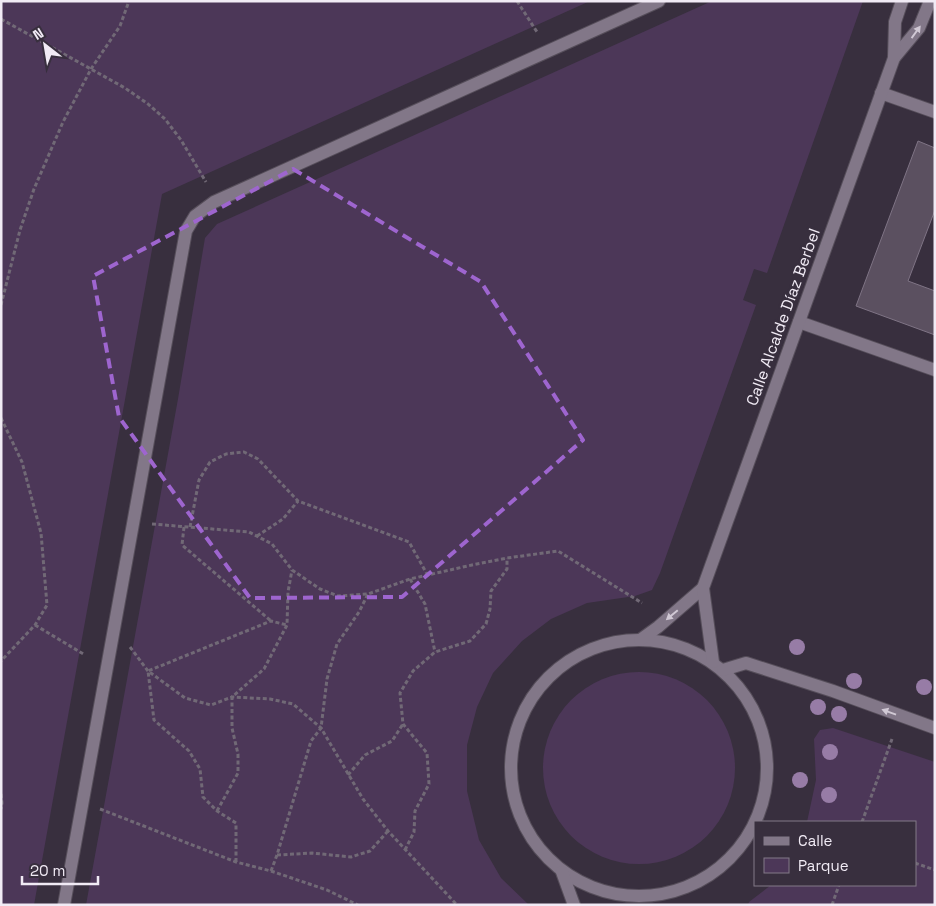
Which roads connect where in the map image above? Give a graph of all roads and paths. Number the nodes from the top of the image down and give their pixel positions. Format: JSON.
{"nodes":[{"id":1,"x":129,"y":1,"type":"edge"},
{"id":2,"x":517,"y":1,"type":"edge"},
{"id":3,"x":659,"y":1,"type":"edge"},
{"id":4,"x":902,"y":1,"type":"edge"},
{"id":5,"x":930,"y":1,"type":"edge"},
{"id":6,"x":1,"y":19,"type":"edge"},
{"id":7,"x":537,"y":32,"type":"dead end"},
{"id":8,"x":894,"y":58,"type":"junction"},
{"id":9,"x":91,"y":69,"type":"junction"},
{"id":10,"x":881,"y":93,"type":"junction"},
{"id":11,"x":935,"y":112,"type":"edge"},
{"id":12,"x":206,"y":182,"type":"dead end"},
{"id":13,"x":1,"y":305,"type":"edge"},
{"id":14,"x":799,"y":322,"type":"junction"},
{"id":15,"x":935,"y":370,"type":"edge"},
{"id":16,"x":1,"y":418,"type":"edge"},
{"id":17,"x":298,"y":501,"type":"junction"},
{"id":18,"x":152,"y":524,"type":"dead end"},
{"id":19,"x":184,"y":527,"type":"junction"},
{"id":20,"x":190,"y":527,"type":"junction"},
{"id":21,"x":257,"y":536,"type":"junction"},
{"id":22,"x":507,"y":558,"type":"junction"},
{"id":23,"x":292,"y":570,"type":"junction"},
{"id":24,"x":427,"y":574,"type":"junction"},
{"id":25,"x":410,"y":579,"type":"junction"},
{"id":26,"x":704,"y":588,"type":"junction"},
{"id":27,"x":368,"y":594,"type":"junction"},
{"id":28,"x":642,"y":603,"type":"dead end"},
{"id":29,"x":271,"y":622,"type":"junction"},
{"id":30,"x":35,"y":625,"type":"junction"},
{"id":31,"x":287,"y":625,"type":"junction"},
{"id":32,"x":640,"y":640,"type":"junction"},
{"id":33,"x":129,"y":647,"type":"dead end"},
{"id":34,"x":435,"y":652,"type":"junction"},
{"id":35,"x":84,"y":654,"type":"dead end"},
{"id":36,"x":1,"y":661,"type":"edge"},
{"id":37,"x":718,"y":666,"type":"junction"},
{"id":38,"x":148,"y":671,"type":"junction"},
{"id":39,"x":232,"y":697,"type":"junction"},
{"id":40,"x":403,"y":724,"type":"junction"},
{"id":41,"x":321,"y":728,"type":"junction"},
{"id":42,"x":935,"y":728,"type":"edge"},
{"id":43,"x":892,"y":738,"type":"dead end"},
{"id":44,"x":348,"y":775,"type":"junction"},
{"id":45,"x":1,"y":794,"type":"edge"},
{"id":46,"x":99,"y":808,"type":"dead end"},
{"id":47,"x":1,"y":809,"type":"edge"},
{"id":48,"x":217,"y":811,"type":"junction"},
{"id":49,"x":755,"y":821,"type":"edge"},
{"id":50,"x":862,"y":821,"type":"edge"},
{"id":51,"x":754,"y":823,"type":"edge"},
{"id":52,"x":388,"y":831,"type":"junction"},
{"id":53,"x":405,"y":850,"type":"junction"},
{"id":54,"x":277,"y":855,"type":"junction"},
{"id":55,"x":236,"y":862,"type":"junction"},
{"id":56,"x":916,"y":863,"type":"edge"},
{"id":57,"x":935,"y":870,"type":"edge"},
{"id":58,"x":271,"y":871,"type":"junction"},
{"id":59,"x":562,"y":872,"type":"junction"},
{"id":60,"x":839,"y":886,"type":"edge"},
{"id":61,"x":641,"y":901,"type":"edge"},
{"id":62,"x":64,"y":905,"type":"edge"},
{"id":63,"x":358,"y":905,"type":"edge"},
{"id":64,"x":457,"y":905,"type":"edge"},
{"id":65,"x":574,"y":905,"type":"edge"},
{"id":66,"x":832,"y":905,"type":"edge"}],
"edges":[{"from":1,"to":9,"type":"path"},
{"from":2,"to":7,"type":"path"},
{"from":3,"to":62,"type":"street"},
{"from":4,"to":8,"type":"street","name":"Calle Alcalde Díaz Berbel"},
{"from":8,"to":5,"type":"street","name":"Calle Alcalde Díaz Berbel","one_way":true},
{"from":6,"to":9,"type":"path"},
{"from":8,"to":10,"type":"street","name":"Calle Alcalde Díaz Berbel"},
{"from":9,"to":12,"type":"path"},
{"from":9,"to":13,"type":"path"},
{"from":10,"to":11,"type":"street"},
{"from":10,"to":14,"type":"street","name":"Calle Alcalde Díaz Berbel"},
{"from":14,"to":15,"type":"street"},
{"from":14,"to":26,"type":"street","name":"Calle Alcalde Díaz Berbel"},
{"from":16,"to":30,"type":"path"},
{"from":17,"to":20,"type":"path"},
{"from":17,"to":21,"type":"path"},
{"from":17,"to":24,"type":"path"},
{"from":18,"to":19,"type":"path"},
{"from":19,"to":20,"type":"path"},
{"from":19,"to":29,"type":"path"},
{"from":20,"to":21,"type":"path"},
{"from":21,"to":23,"type":"path"},
{"from":22,"to":24,"type":"path"},
{"from":22,"to":28,"type":"path"},
{"from":22,"to":34,"type":"path"},
{"from":23,"to":27,"type":"path"},
{"from":23,"to":31,"type":"path"},
{"from":24,"to":25,"type":"path"},
{"from":25,"to":27,"type":"path"},
{"from":25,"to":34,"type":"path"},
{"from":26,"to":32,"type":"street","one_way":true},
{"from":26,"to":37,"type":"street","name":"Calle Alcalde Díaz Berbel"},
{"from":27,"to":41,"type":"path"},
{"from":29,"to":31,"type":"path"},
{"from":29,"to":38,"type":"path"},
{"from":30,"to":35,"type":"path"},
{"from":30,"to":36,"type":"path"},
{"from":31,"to":39,"type":"path"},
{"from":32,"to":37,"type":"street"},
{"from":32,"to":59,"type":"street"},
{"from":33,"to":38,"type":"path"},
{"from":34,"to":40,"type":"path"},
{"from":42,"to":37,"type":"street","one_way":true},
{"from":37,"to":49,"type":"street"},
{"from":38,"to":39,"type":"path"},
{"from":38,"to":48,"type":"path"},
{"from":39,"to":41,"type":"path"},
{"from":39,"to":48,"type":"path"},
{"from":40,"to":44,"type":"path"},
{"from":40,"to":53,"type":"path"},
{"from":41,"to":44,"type":"path"},
{"from":41,"to":54,"type":"path"},
{"from":43,"to":50,"type":"path"},
{"from":44,"to":52,"type":"path"},
{"from":45,"to":47,"type":"path"},
{"from":46,"to":55,"type":"path"},
{"from":48,"to":55,"type":"path"},
{"from":51,"to":61,"type":"street"},
{"from":52,"to":53,"type":"path"},
{"from":52,"to":54,"type":"path"},
{"from":53,"to":64,"type":"path"},
{"from":54,"to":58,"type":"path"},
{"from":55,"to":58,"type":"path"},
{"from":56,"to":57,"type":"path"},
{"from":58,"to":63,"type":"path"},
{"from":59,"to":61,"type":"street"},
{"from":59,"to":65,"type":"street"},
{"from":60,"to":66,"type":"path"}]}
